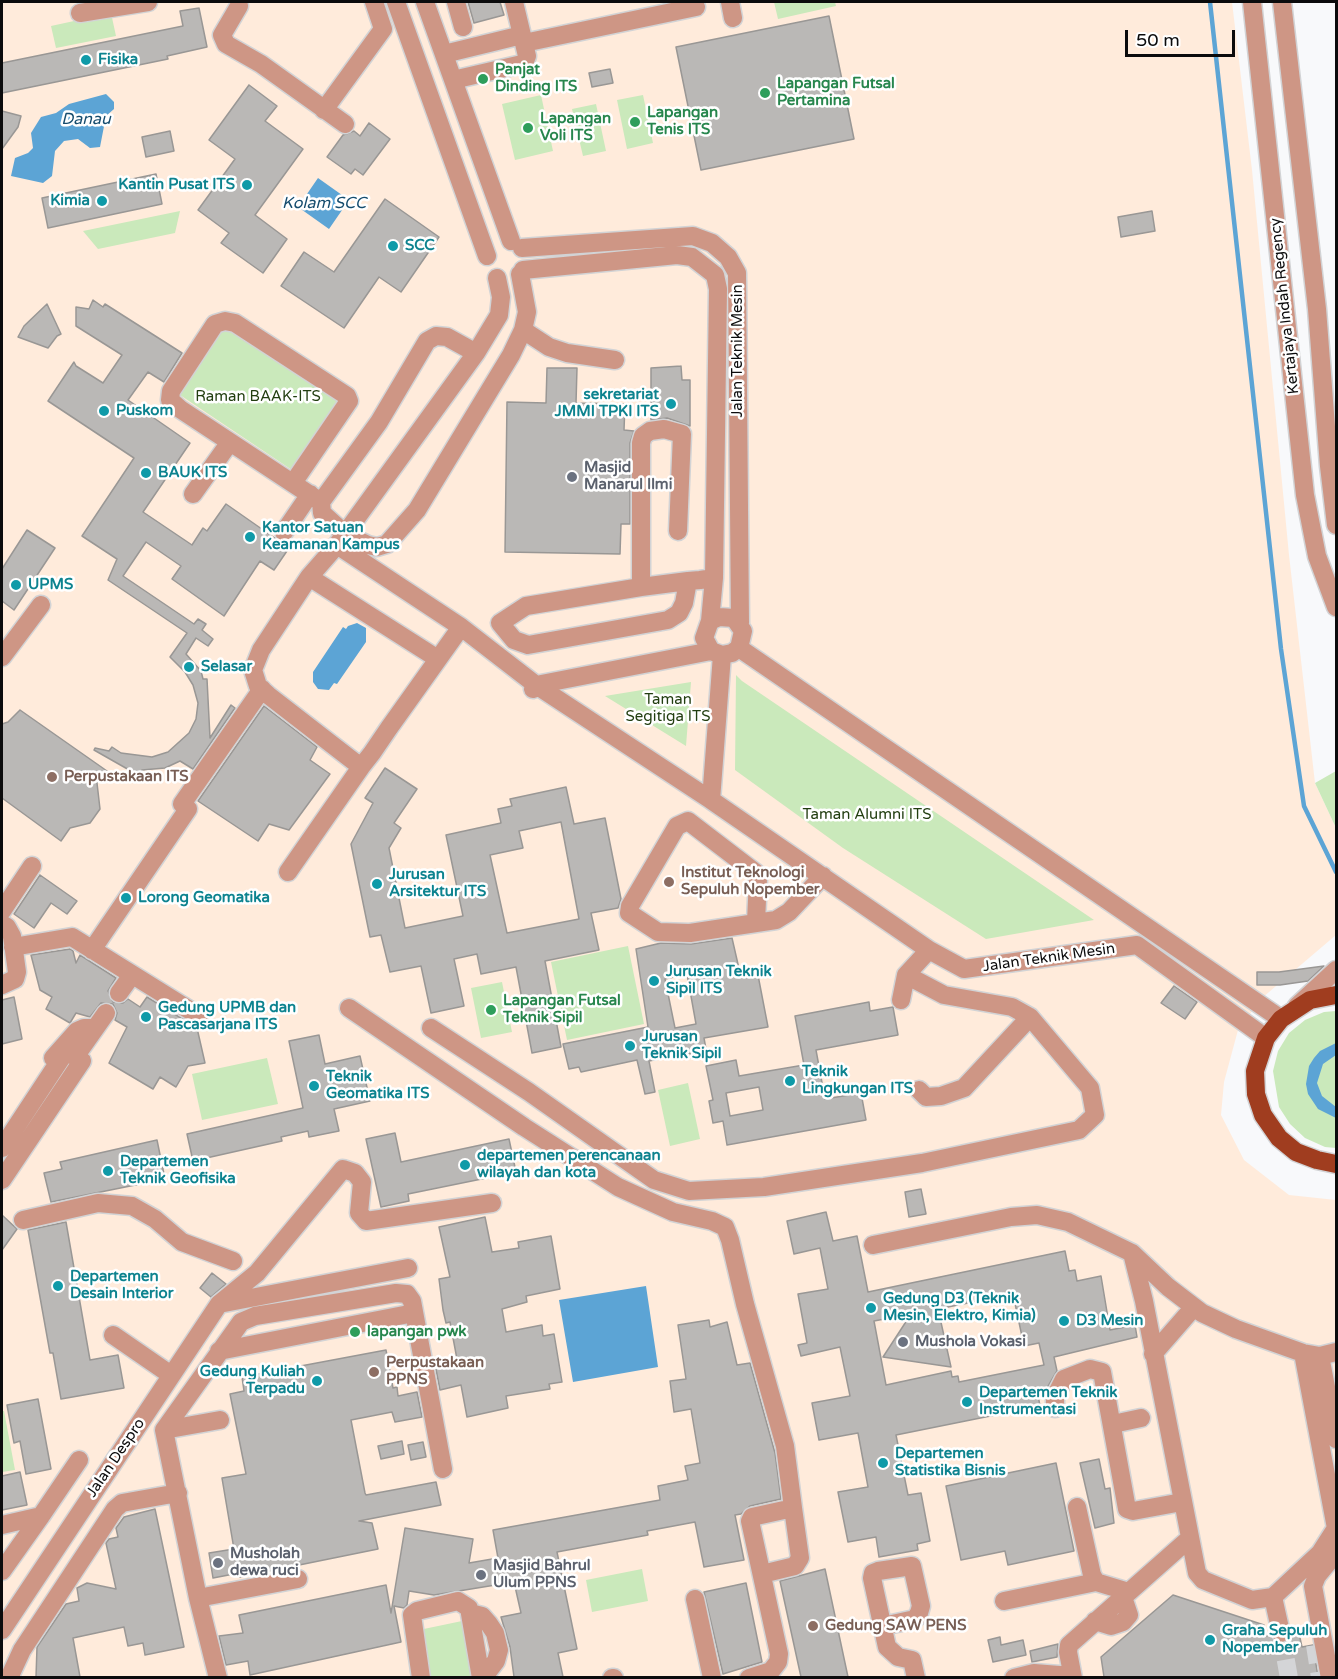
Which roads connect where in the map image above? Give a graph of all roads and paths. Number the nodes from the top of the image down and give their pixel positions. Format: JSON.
{"nodes":[{"id":1,"x":148,"y":2,"type":"edge"},
{"id":2,"x":374,"y":2,"type":"edge"},
{"id":3,"x":396,"y":2,"type":"edge"},
{"id":4,"x":425,"y":2,"type":"edge"},
{"id":5,"x":456,"y":2,"type":"edge"},
{"id":6,"x":514,"y":2,"type":"edge"},
{"id":7,"x":1252,"y":2,"type":"edge"},
{"id":8,"x":1282,"y":2,"type":"edge"},
{"id":9,"x":239,"y":6,"type":"dead end"},
{"id":10,"x":696,"y":7,"type":"dead end"},
{"id":11,"x":80,"y":13,"type":"dead end"},
{"id":12,"x":463,"y":27,"type":"dead end"},
{"id":13,"x":523,"y":39,"type":"junction"},
{"id":14,"x":444,"y":54,"type":"junction"},
{"id":15,"x":1287,"y":59,"type":"junction"},
{"id":16,"x":1257,"y":62,"type":"junction"},
{"id":17,"x":453,"y":80,"type":"junction"},
{"id":18,"x":324,"y":110,"type":"junction"},
{"id":19,"x":345,"y":124,"type":"dead end"},
{"id":20,"x":517,"y":244,"type":"junction"},
{"id":21,"x":487,"y":256,"type":"junction"},
{"id":22,"x":522,"y":272,"type":"junction"},
{"id":23,"x":497,"y":278,"type":"junction"},
{"id":24,"x":1317,"y":309,"type":"junction"},
{"id":25,"x":1287,"y":315,"type":"junction"},
{"id":26,"x":523,"y":330,"type":"junction"},
{"id":27,"x":476,"y":353,"type":"junction"},
{"id":28,"x":615,"y":360,"type":"dead end"},
{"id":29,"x":230,"y":442,"type":"junction"},
{"id":30,"x":293,"y":483,"type":"junction"},
{"id":31,"x":194,"y":494,"type":"dead end"},
{"id":32,"x":315,"y":498,"type":"junction"},
{"id":33,"x":1336,"y":525,"type":"edge"},
{"id":34,"x":678,"y":531,"type":"dead end"},
{"id":35,"x":284,"y":532,"type":"dead end"},
{"id":36,"x":341,"y":540,"type":"junction"},
{"id":37,"x":309,"y":578,"type":"junction"},
{"id":38,"x":714,"y":578,"type":"junction"},
{"id":39,"x":688,"y":581,"type":"junction"},
{"id":40,"x":641,"y":587,"type":"junction"},
{"id":41,"x":40,"y":605,"type":"dead end"},
{"id":42,"x":1336,"y":607,"type":"edge"},
{"id":43,"x":710,"y":621,"type":"junction"},
{"id":44,"x":500,"y":623,"type":"junction"},
{"id":45,"x":740,"y":623,"type":"junction"},
{"id":46,"x":460,"y":627,"type":"junction"},
{"id":47,"x":476,"y":638,"type":"junction"},
{"id":48,"x":739,"y":648,"type":"junction"},
{"id":49,"x":717,"y":653,"type":"junction"},
{"id":50,"x":2,"y":657,"type":"edge"},
{"id":51,"x":438,"y":659,"type":"junction"},
{"id":52,"x":262,"y":689,"type":"junction"},
{"id":53,"x":533,"y":690,"type":"junction"},
{"id":54,"x":361,"y":767,"type":"junction"},
{"id":55,"x":711,"y":800,"type":"junction"},
{"id":56,"x":32,"y":866,"type":"dead end"},
{"id":57,"x":288,"y":872,"type":"dead end"},
{"id":58,"x":823,"y":876,"type":"junction"},
{"id":59,"x":4,"y":901,"type":"edge"},
{"id":60,"x":756,"y":922,"type":"junction"},
{"id":61,"x":2,"y":924,"type":"edge"},
{"id":62,"x":1140,"y":925,"type":"junction"},
{"id":63,"x":1137,"y":945,"type":"junction"},
{"id":64,"x":1170,"y":945,"type":"junction"},
{"id":65,"x":13,"y":947,"type":"junction"},
{"id":66,"x":92,"y":950,"type":"junction"},
{"id":67,"x":929,"y":950,"type":"junction"},
{"id":68,"x":1164,"y":965,"type":"junction"},
{"id":69,"x":1336,"y":970,"type":"edge"},
{"id":70,"x":132,"y":975,"type":"junction"},
{"id":71,"x":906,"y":975,"type":"junction"},
{"id":72,"x":2,"y":985,"type":"edge"},
{"id":73,"x":119,"y":993,"type":"dead end"},
{"id":74,"x":1336,"y":995,"type":"edge"},
{"id":75,"x":901,"y":1000,"type":"dead end"},
{"id":76,"x":1295,"y":1007,"type":"junction"},
{"id":77,"x":349,"y":1008,"type":"dead end"},
{"id":78,"x":106,"y":1013,"type":"dead end"},
{"id":79,"x":198,"y":1016,"type":"dead end"},
{"id":80,"x":1030,"y":1017,"type":"junction"},
{"id":81,"x":1281,"y":1019,"type":"junction"},
{"id":82,"x":95,"y":1028,"type":"junction"},
{"id":83,"x":431,"y":1028,"type":"dead end"},
{"id":84,"x":1266,"y":1038,"type":"junction"},
{"id":85,"x":75,"y":1057,"type":"junction"},
{"id":86,"x":919,"y":1090,"type":"dead end"},
{"id":87,"x":557,"y":1111,"type":"junction"},
{"id":88,"x":4,"y":1116,"type":"dead end"},
{"id":89,"x":539,"y":1137,"type":"junction"},
{"id":90,"x":2,"y":1148,"type":"edge"},
{"id":91,"x":1336,"y":1164,"type":"edge"},
{"id":92,"x":2,"y":1180,"type":"edge"},
{"id":93,"x":654,"y":1180,"type":"junction"},
{"id":94,"x":639,"y":1198,"type":"junction"},
{"id":95,"x":492,"y":1203,"type":"dead end"},
{"id":96,"x":23,"y":1220,"type":"dead end"},
{"id":97,"x":873,"y":1245,"type":"dead end"},
{"id":98,"x":1132,"y":1253,"type":"junction"},
{"id":99,"x":233,"y":1261,"type":"dead end"},
{"id":100,"x":408,"y":1268,"type":"dead end"},
{"id":101,"x":1168,"y":1287,"type":"junction"},
{"id":102,"x":1144,"y":1301,"type":"junction"},
{"id":103,"x":219,"y":1304,"type":"junction"},
{"id":104,"x":1194,"y":1307,"type":"junction"},
{"id":105,"x":414,"y":1312,"type":"junction"},
{"id":106,"x":114,"y":1335,"type":"dead end"},
{"id":107,"x":219,"y":1352,"type":"junction"},
{"id":108,"x":1154,"y":1354,"type":"junction"},
{"id":109,"x":1321,"y":1362,"type":"edge"},
{"id":110,"x":171,"y":1375,"type":"junction"},
{"id":111,"x":1055,"y":1408,"type":"dead end"},
{"id":112,"x":1141,"y":1418,"type":"dead end"},
{"id":113,"x":220,"y":1420,"type":"dead end"},
{"id":114,"x":1113,"y":1424,"type":"junction"},
{"id":115,"x":164,"y":1430,"type":"junction"},
{"id":116,"x":1336,"y":1439,"type":"edge"},
{"id":117,"x":79,"y":1460,"type":"dead end"},
{"id":118,"x":443,"y":1469,"type":"dead end"},
{"id":119,"x":178,"y":1493,"type":"junction"},
{"id":120,"x":1182,"y":1502,"type":"junction"},
{"id":121,"x":1077,"y":1507,"type":"dead end"},
{"id":122,"x":793,"y":1508,"type":"junction"},
{"id":123,"x":41,"y":1516,"type":"junction"},
{"id":124,"x":2,"y":1525,"type":"edge"},
{"id":125,"x":1190,"y":1538,"type":"junction"},
{"id":126,"x":1336,"y":1553,"type":"edge"},
{"id":127,"x":2,"y":1571,"type":"edge"},
{"id":128,"x":762,"y":1574,"type":"junction"},
{"id":129,"x":1306,"y":1576,"type":"junction"},
{"id":130,"x":298,"y":1580,"type":"dead end"},
{"id":131,"x":1096,"y":1582,"type":"junction"},
{"id":132,"x":1126,"y":1594,"type":"junction"},
{"id":133,"x":1273,"y":1597,"type":"junction"},
{"id":134,"x":198,"y":1598,"type":"junction"},
{"id":135,"x":695,"y":1599,"type":"dead end"},
{"id":136,"x":1004,"y":1601,"type":"dead end"},
{"id":137,"x":883,"y":1626,"type":"dead end"},
{"id":138,"x":2,"y":1630,"type":"edge"},
{"id":139,"x":1281,"y":1633,"type":"tunnel mouth"},
{"id":140,"x":1314,"y":1645,"type":"tunnel mouth"},
{"id":141,"x":22,"y":1650,"type":"junction"},
{"id":142,"x":9,"y":1677,"type":"edge"},
{"id":143,"x":25,"y":1677,"type":"edge"},
{"id":144,"x":218,"y":1677,"type":"edge"},
{"id":145,"x":421,"y":1677,"type":"edge"},
{"id":146,"x":482,"y":1677,"type":"edge"},
{"id":147,"x":712,"y":1677,"type":"edge"},
{"id":148,"x":749,"y":1677,"type":"edge"},
{"id":149,"x":916,"y":1677,"type":"edge"},
{"id":150,"x":1014,"y":1677,"type":"edge"},
{"id":151,"x":1073,"y":1677,"type":"edge"},
{"id":152,"x":1329,"y":1677,"type":"edge"}],
"edges":[{"from":1,"to":11,"type":"street"},
{"from":2,"to":18,"type":"street"},
{"from":3,"to":21,"type":"street"},
{"from":4,"to":14,"type":"street"},
{"from":5,"to":12,"type":"street"},
{"from":6,"to":13,"type":"street"},
{"from":7,"to":16,"type":"street","name":"Kertajaya Indah Regency"},
{"from":8,"to":15,"type":"street","name":"Kertajaya Indah Regency"},
{"from":9,"to":18,"type":"street"},
{"from":10,"to":13,"type":"street"},
{"from":13,"to":14,"type":"street"},
{"from":13,"to":17,"type":"street"},
{"from":14,"to":17,"type":"street"},
{"from":15,"to":16,"type":"street"},
{"from":15,"to":24,"type":"street","name":"Kertajaya Indah Regency"},
{"from":16,"to":25,"type":"street","name":"Kertajaya Indah Regency"},
{"from":17,"to":20,"type":"street"},
{"from":18,"to":19,"type":"street"},
{"from":20,"to":21,"type":"street","name":"Jalan Teknik Mesin"},
{"from":20,"to":22,"type":"street"},
{"from":20,"to":45,"type":"street","name":"Jalan Teknik Mesin"},
{"from":21,"to":23,"type":"street"},
{"from":22,"to":23,"type":"street","name":"Jalan Teknik Mesin"},
{"from":22,"to":26,"type":"street"},
{"from":22,"to":38,"type":"street","name":"Jalan Teknik Mesin"},
{"from":23,"to":27,"type":"street"},
{"from":24,"to":25,"type":"street"},
{"from":24,"to":33,"type":"street","name":"Kertajaya Indah Regency"},
{"from":25,"to":42,"type":"street","name":"Kertajaya Indah Regency"},
{"from":26,"to":28,"type":"street"},
{"from":26,"to":36,"type":"street"},
{"from":27,"to":32,"type":"street"},
{"from":27,"to":36,"type":"street"},
{"from":29,"to":30,"type":"street"},
{"from":29,"to":30,"type":"street"},
{"from":29,"to":31,"type":"street"},
{"from":30,"to":32,"type":"street"},
{"from":32,"to":35,"type":"street"},
{"from":32,"to":36,"type":"street"},
{"from":34,"to":40,"type":"street"},
{"from":36,"to":37,"type":"street"},
{"from":36,"to":46,"type":"street","name":"Jalan Teknik Mesin"},
{"from":37,"to":51,"type":"street"},
{"from":37,"to":52,"type":"street"},
{"from":38,"to":39,"type":"street"},
{"from":38,"to":43,"type":"street","name":"Jalan Teknik Mesin"},
{"from":39,"to":40,"type":"street"},
{"from":39,"to":44,"type":"street"},
{"from":40,"to":44,"type":"street"},
{"from":41,"to":50,"type":"street"},
{"from":43,"to":45,"type":"street"},
{"from":43,"to":49,"type":"street"},
{"from":44,"to":47,"type":"street"},
{"from":45,"to":48,"type":"street"},
{"from":46,"to":47,"type":"street","name":"Jalan Teknik Mesin"},
{"from":46,"to":51,"type":"street"},
{"from":47,"to":53,"type":"street","name":"Jalan Teknik Mesin"},
{"from":48,"to":49,"type":"street"},
{"from":48,"to":62,"type":"street"},
{"from":49,"to":53,"type":"street"},
{"from":49,"to":55,"type":"street"},
{"from":51,"to":54,"type":"street"},
{"from":52,"to":54,"type":"street"},
{"from":52,"to":66,"type":"street"},
{"from":53,"to":55,"type":"street","name":"Jalan Teknik Mesin"},
{"from":54,"to":57,"type":"street"},
{"from":55,"to":58,"type":"street","name":"Jalan Teknik Mesin"},
{"from":56,"to":59,"type":"street"},
{"from":58,"to":60,"type":"street"},
{"from":58,"to":67,"type":"street","name":"Jalan Teknik Mesin"},
{"from":60,"to":60,"type":"street"},
{"from":61,"to":65,"type":"street"},
{"from":62,"to":63,"type":"street"},
{"from":62,"to":64,"type":"street"},
{"from":63,"to":67,"type":"street","name":"Jalan Teknik Mesin"},
{"from":63,"to":68,"type":"street","name":"Jalan Teknik Mesin"},
{"from":64,"to":68,"type":"street"},
{"from":64,"to":81,"type":"street"},
{"from":65,"to":66,"type":"street"},
{"from":65,"to":72,"type":"street"},
{"from":66,"to":70,"type":"street"},
{"from":67,"to":71,"type":"street"},
{"from":68,"to":84,"type":"street","name":"Jalan Teknik Mesin"},
{"from":69,"to":76,"type":"street"},
{"from":70,"to":73,"type":"street"},
{"from":70,"to":79,"type":"street"},
{"from":71,"to":75,"type":"street"},
{"from":71,"to":80,"type":"street"},
{"from":74,"to":76,"type":"main road"},
{"from":76,"to":81,"type":"main road"},
{"from":77,"to":89,"type":"street"},
{"from":78,"to":82,"type":"street"},
{"from":80,"to":86,"type":"street"},
{"from":80,"to":93,"type":"street"},
{"from":81,"to":84,"type":"main road"},
{"from":82,"to":85,"type":"street"},
{"from":82,"to":88,"type":"street"},
{"from":83,"to":87,"type":"street"},
{"from":84,"to":91,"type":"main road"},
{"from":85,"to":90,"type":"street"},
{"from":85,"to":92,"type":"street"},
{"from":87,"to":89,"type":"street"},
{"from":87,"to":93,"type":"street"},
{"from":89,"to":94,"type":"street"},
{"from":93,"to":94,"type":"street"},
{"from":94,"to":122,"type":"street"},
{"from":95,"to":103,"type":"street","name":"Jalan Despro"},
{"from":96,"to":99,"type":"street"},
{"from":97,"to":98,"type":"street"},
{"from":98,"to":101,"type":"street"},
{"from":98,"to":102,"type":"street"},
{"from":100,"to":103,"type":"street"},
{"from":101,"to":102,"type":"street"},
{"from":101,"to":104,"type":"street"},
{"from":102,"to":108,"type":"street"},
{"from":103,"to":110,"type":"street","name":"Jalan Despro"},
{"from":104,"to":108,"type":"street"},
{"from":104,"to":109,"type":"street"},
{"from":105,"to":107,"type":"street"},
{"from":105,"to":107,"type":"street"},
{"from":105,"to":118,"type":"street"},
{"from":106,"to":110,"type":"street"},
{"from":107,"to":115,"type":"street"},
{"from":108,"to":120,"type":"street"},
{"from":109,"to":116,"type":"street"},
{"from":109,"to":129,"type":"street"},
{"from":110,"to":138,"type":"street","name":"Jalan Despro"},
{"from":111,"to":114,"type":"street"},
{"from":112,"to":114,"type":"street"},
{"from":113,"to":115,"type":"street"},
{"from":114,"to":120,"type":"street"},
{"from":115,"to":119,"type":"street"},
{"from":117,"to":123,"type":"street"},
{"from":119,"to":134,"type":"street"},
{"from":119,"to":141,"type":"street"},
{"from":120,"to":125,"type":"street"},
{"from":121,"to":131,"type":"street"},
{"from":122,"to":128,"type":"street"},
{"from":122,"to":128,"type":"street"},
{"from":123,"to":124,"type":"street"},
{"from":123,"to":127,"type":"street"},
{"from":125,"to":132,"type":"street"},
{"from":125,"to":133,"type":"street"},
{"from":126,"to":129,"type":"street"},
{"from":128,"to":148,"type":"street"},
{"from":129,"to":133,"type":"street"},
{"from":129,"to":140,"type":"street"},
{"from":129,"to":152,"type":"street"},
{"from":130,"to":134,"type":"street"},
{"from":131,"to":132,"type":"street"},
{"from":131,"to":136,"type":"street"},
{"from":132,"to":151,"type":"street"},
{"from":133,"to":139,"type":"street"},
{"from":134,"to":144,"type":"street"},
{"from":135,"to":147,"type":"street"},
{"from":137,"to":149,"type":"street"},
{"from":141,"to":142,"type":"street"},
{"from":141,"to":143,"type":"street"},
{"from":145,"to":146,"type":"street"},
{"from":150,"to":151,"type":"street"}]}
